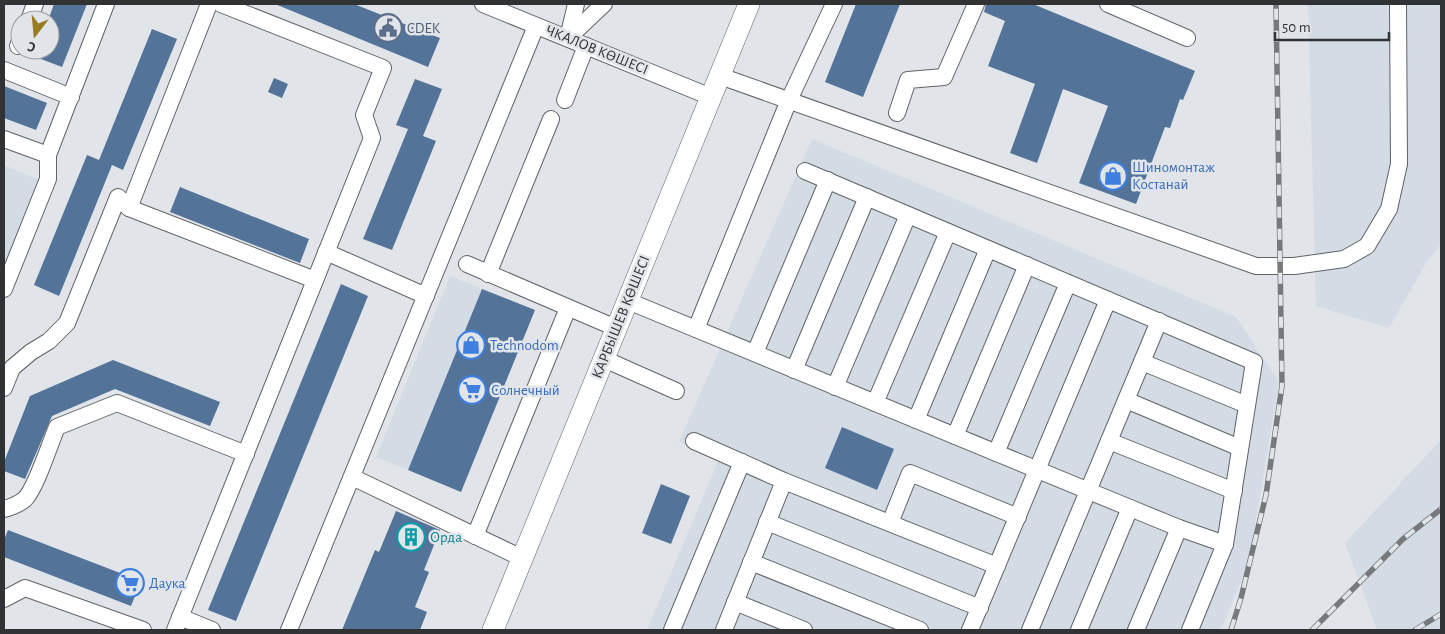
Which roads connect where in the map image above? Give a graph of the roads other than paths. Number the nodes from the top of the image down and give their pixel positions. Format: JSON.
{"nodes":[{"id":1,"x":106,"y":4,"type":"edge"},
{"id":2,"x":209,"y":4,"type":"edge"},
{"id":3,"x":221,"y":4,"type":"edge"},
{"id":4,"x":483,"y":4,"type":"edge"},
{"id":5,"x":576,"y":4,"type":"edge"},
{"id":6,"x":604,"y":4,"type":"edge"},
{"id":7,"x":749,"y":4,"type":"edge"},
{"id":8,"x":834,"y":4,"type":"edge"},
{"id":9,"x":976,"y":4,"type":"edge"},
{"id":10,"x":1108,"y":4,"type":"edge"},
{"id":11,"x":1398,"y":4,"type":"edge"},
{"id":12,"x":536,"y":26,"type":"junction"},
{"id":13,"x":568,"y":38,"type":"junction"},
{"id":14,"x":1187,"y":38,"type":"dead end"},
{"id":15,"x":586,"y":46,"type":"junction"},
{"id":16,"x":4,"y":70,"type":"edge"},
{"id":17,"x":720,"y":76,"type":"junction"},
{"id":18,"x":71,"y":97,"type":"junction"},
{"id":19,"x":711,"y":97,"type":"junction"},
{"id":20,"x":565,"y":100,"type":"dead end"},
{"id":21,"x":789,"y":100,"type":"junction"},
{"id":22,"x":897,"y":113,"type":"dead end"},
{"id":23,"x":551,"y":119,"type":"dead end"},
{"id":24,"x":4,"y":139,"type":"edge"},
{"id":25,"x":48,"y":156,"type":"junction"},
{"id":26,"x":806,"y":171,"type":"dead end"},
{"id":27,"x":828,"y":180,"type":"junction"},
{"id":28,"x":867,"y":197,"type":"junction"},
{"id":29,"x":129,"y":208,"type":"junction"},
{"id":30,"x":908,"y":214,"type":"junction"},
{"id":31,"x":948,"y":232,"type":"junction"},
{"id":32,"x":988,"y":249,"type":"junction"},
{"id":33,"x":326,"y":252,"type":"junction"},
{"id":34,"x":467,"y":264,"type":"dead end"},
{"id":35,"x":1027,"y":266,"type":"junction"},
{"id":36,"x":488,"y":274,"type":"junction"},
{"id":37,"x":315,"y":280,"type":"junction"},
{"id":38,"x":1068,"y":283,"type":"junction"},
{"id":39,"x":4,"y":289,"type":"edge"},
{"id":40,"x":426,"y":296,"type":"junction"},
{"id":41,"x":1108,"y":300,"type":"junction"},
{"id":42,"x":628,"y":301,"type":"junction"},
{"id":43,"x":568,"y":308,"type":"junction"},
{"id":44,"x":1159,"y":321,"type":"junction"},
{"id":45,"x":616,"y":328,"type":"junction"},
{"id":46,"x":696,"y":329,"type":"junction"},
{"id":47,"x":755,"y":353,"type":"junction"},
{"id":48,"x":604,"y":359,"type":"junction"},
{"id":49,"x":1142,"y":362,"type":"junction"},
{"id":50,"x":794,"y":370,"type":"junction"},
{"id":51,"x":835,"y":386,"type":"junction"},
{"id":52,"x":4,"y":388,"type":"edge"},
{"id":53,"x":676,"y":391,"type":"dead end"},
{"id":54,"x":1126,"y":400,"type":"junction"},
{"id":55,"x":875,"y":403,"type":"junction"},
{"id":56,"x":1247,"y":405,"type":"junction"},
{"id":57,"x":916,"y":420,"type":"junction"},
{"id":58,"x":955,"y":436,"type":"junction"},
{"id":59,"x":694,"y":441,"type":"dead end"},
{"id":60,"x":1109,"y":441,"type":"junction"},
{"id":61,"x":1240,"y":448,"type":"junction"},
{"id":62,"x":996,"y":453,"type":"junction"},
{"id":63,"x":246,"y":454,"type":"junction"},
{"id":64,"x":742,"y":462,"type":"junction"},
{"id":65,"x":1037,"y":470,"type":"junction"},
{"id":66,"x":352,"y":477,"type":"junction"},
{"id":67,"x":784,"y":481,"type":"junction"},
{"id":68,"x":1088,"y":491,"type":"junction"},
{"id":69,"x":1234,"y":491,"type":"junction"},
{"id":70,"x":1130,"y":508,"type":"junction"},
{"id":71,"x":4,"y":509,"type":"edge"},
{"id":72,"x":1018,"y":517,"type":"junction"},
{"id":73,"x":768,"y":522,"type":"junction"},
{"id":74,"x":890,"y":523,"type":"junction"},
{"id":75,"x":1179,"y":528,"type":"junction"},
{"id":76,"x":475,"y":536,"type":"junction"},
{"id":77,"x":1225,"y":544,"type":"junction"},
{"id":78,"x":522,"y":558,"type":"junction"},
{"id":79,"x":751,"y":562,"type":"junction"},
{"id":80,"x":997,"y":566,"type":"junction"},
{"id":81,"x":4,"y":599,"type":"edge"},
{"id":82,"x":735,"y":602,"type":"junction"},
{"id":83,"x":980,"y":608,"type":"junction"},
{"id":84,"x":178,"y":624,"type":"edge"},
{"id":85,"x":144,"y":630,"type":"edge"},
{"id":86,"x":212,"y":630,"type":"edge"},
{"id":87,"x":288,"y":630,"type":"edge"},
{"id":88,"x":493,"y":630,"type":"edge"},
{"id":89,"x":672,"y":630,"type":"edge"},
{"id":90,"x":724,"y":630,"type":"edge"},
{"id":91,"x":804,"y":630,"type":"edge"},
{"id":92,"x":920,"y":630,"type":"edge"},
{"id":93,"x":970,"y":630,"type":"edge"},
{"id":94,"x":1030,"y":630,"type":"edge"},
{"id":95,"x":1079,"y":630,"type":"edge"},
{"id":96,"x":1136,"y":630,"type":"edge"},
{"id":97,"x":1190,"y":630,"type":"edge"}],
"edges":[{"from":1,"to":18,"type":"street"},
{"from":2,"to":29,"type":"street"},
{"from":3,"to":33,"type":"street"},
{"from":4,"to":12,"type":"street","name":"ЧКАЛОВ КӨШЕСІ"},
{"from":5,"to":13,"type":"street"},
{"from":6,"to":13,"type":"street"},
{"from":7,"to":17,"type":"main road","name":"КАРБЫШЕВ КӨШЕСІ"},
{"from":8,"to":21,"type":"street"},
{"from":9,"to":22,"type":"street"},
{"from":10,"to":14,"type":"street"},
{"from":11,"to":21,"type":"street"},
{"from":12,"to":13,"type":"street","name":"ЧКАЛОВ КӨШЕСІ"},
{"from":12,"to":40,"type":"street"},
{"from":13,"to":15,"type":"street","name":"ЧКАЛОВ КӨШЕСІ"},
{"from":15,"to":19,"type":"street","name":"ЧКАЛОВ КӨШЕСІ"},
{"from":15,"to":20,"type":"street"},
{"from":16,"to":18,"type":"street"},
{"from":17,"to":19,"type":"main road","name":"КАРБЫШЕВ КӨШЕСІ"},
{"from":17,"to":21,"type":"street"},
{"from":18,"to":25,"type":"street"},
{"from":19,"to":42,"type":"main road","name":"КАРБЫШЕВ КӨШЕСІ"},
{"from":21,"to":46,"type":"street"},
{"from":23,"to":36,"type":"street"},
{"from":24,"to":25,"type":"street"},
{"from":25,"to":39,"type":"street"},
{"from":26,"to":27,"type":"street"},
{"from":27,"to":28,"type":"street"},
{"from":27,"to":47,"type":"street"},
{"from":28,"to":30,"type":"street"},
{"from":28,"to":50,"type":"street"},
{"from":29,"to":37,"type":"street"},
{"from":29,"to":52,"type":"street"},
{"from":30,"to":31,"type":"street"},
{"from":30,"to":51,"type":"street"},
{"from":31,"to":32,"type":"street"},
{"from":31,"to":55,"type":"street"},
{"from":32,"to":35,"type":"street"},
{"from":32,"to":57,"type":"street"},
{"from":33,"to":37,"type":"street"},
{"from":33,"to":40,"type":"street"},
{"from":34,"to":36,"type":"street"},
{"from":35,"to":38,"type":"street"},
{"from":35,"to":58,"type":"street"},
{"from":36,"to":43,"type":"street"},
{"from":37,"to":63,"type":"street"},
{"from":38,"to":41,"type":"street"},
{"from":38,"to":62,"type":"street"},
{"from":40,"to":66,"type":"street"},
{"from":41,"to":44,"type":"street"},
{"from":41,"to":65,"type":"street"},
{"from":42,"to":45,"type":"main road","name":"КАРБЫШЕВ КӨШЕСІ"},
{"from":42,"to":46,"type":"street"},
{"from":43,"to":45,"type":"street"},
{"from":43,"to":76,"type":"street"},
{"from":44,"to":49,"type":"street"},
{"from":44,"to":56,"type":"street"},
{"from":45,"to":48,"type":"main road","name":"КАРБЫШЕВ КӨШЕСІ"},
{"from":46,"to":47,"type":"street"},
{"from":47,"to":50,"type":"street"},
{"from":48,"to":53,"type":"street"},
{"from":48,"to":78,"type":"main road","name":"КАРБЫШЕВ КӨШЕСІ"},
{"from":49,"to":54,"type":"street"},
{"from":49,"to":56,"type":"street"},
{"from":50,"to":51,"type":"street"},
{"from":51,"to":55,"type":"street"},
{"from":54,"to":60,"type":"street"},
{"from":54,"to":61,"type":"street"},
{"from":55,"to":57,"type":"street"},
{"from":56,"to":61,"type":"street"},
{"from":57,"to":58,"type":"street"},
{"from":58,"to":62,"type":"street"},
{"from":59,"to":64,"type":"street"},
{"from":60,"to":68,"type":"street"},
{"from":60,"to":69,"type":"street"},
{"from":61,"to":69,"type":"street"},
{"from":62,"to":65,"type":"street"},
{"from":63,"to":71,"type":"street"},
{"from":63,"to":84,"type":"street"},
{"from":64,"to":67,"type":"street"},
{"from":64,"to":89,"type":"street"},
{"from":65,"to":68,"type":"street"},
{"from":65,"to":72,"type":"street"},
{"from":66,"to":76,"type":"street"},
{"from":66,"to":87,"type":"street"},
{"from":67,"to":73,"type":"street"},
{"from":67,"to":74,"type":"street"},
{"from":68,"to":70,"type":"street"},
{"from":68,"to":94,"type":"street"},
{"from":69,"to":77,"type":"street"},
{"from":70,"to":75,"type":"street"},
{"from":70,"to":95,"type":"street"},
{"from":72,"to":74,"type":"street"},
{"from":72,"to":80,"type":"street"},
{"from":73,"to":79,"type":"street"},
{"from":73,"to":83,"type":"street"},
{"from":74,"to":80,"type":"street"},
{"from":75,"to":77,"type":"street"},
{"from":75,"to":96,"type":"street"},
{"from":76,"to":78,"type":"street"},
{"from":77,"to":97,"type":"street"},
{"from":78,"to":88,"type":"main road","name":"КАРБЫШЕВ КӨШЕСІ"},
{"from":79,"to":82,"type":"street"},
{"from":79,"to":92,"type":"street"},
{"from":80,"to":83,"type":"street"},
{"from":81,"to":85,"type":"street"},
{"from":82,"to":90,"type":"street"},
{"from":82,"to":91,"type":"street"},
{"from":83,"to":93,"type":"street"},
{"from":84,"to":86,"type":"street"}]}
